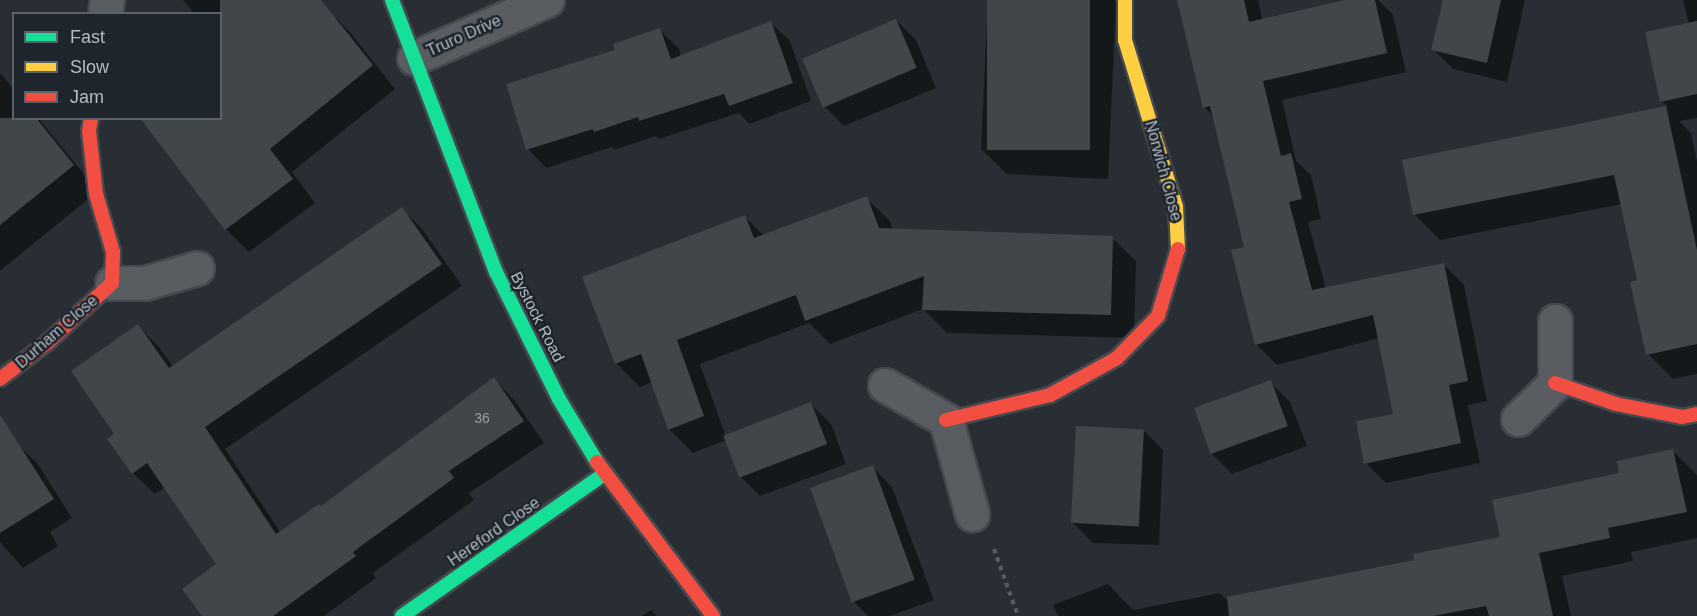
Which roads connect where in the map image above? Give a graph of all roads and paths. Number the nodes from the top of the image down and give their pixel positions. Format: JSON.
{"nodes":[{"id":1,"x":392,"y":0,"type":"edge"},
{"id":2,"x":547,"y":0,"type":"edge"},
{"id":3,"x":1125,"y":0,"type":"edge"},
{"id":4,"x":414,"y":58,"type":"junction"},
{"id":5,"x":91,"y":120,"type":"edge"},
{"id":6,"x":197,"y":268,"type":"dead end"},
{"id":7,"x":112,"y":283,"type":"junction"},
{"id":8,"x":1555,"y":321,"type":"dead end"},
{"id":9,"x":0,"y":379,"type":"edge"},
{"id":10,"x":1555,"y":383,"type":"junction"},
{"id":11,"x":885,"y":385,"type":"dead end"},
{"id":12,"x":1697,"y":414,"type":"edge"},
{"id":13,"x":1518,"y":419,"type":"dead end"},
{"id":14,"x":946,"y":420,"type":"junction"},
{"id":15,"x":604,"y":474,"type":"junction"},
{"id":16,"x":972,"y":514,"type":"joint"},
{"id":17,"x":402,"y":616,"type":"edge"},
{"id":18,"x":714,"y":616,"type":"edge"},
{"id":19,"x":1018,"y":616,"type":"edge"}],
"edges":[{"from":1,"to":4,"type":"street","name":"Bystock Road"},
{"from":2,"to":4,"type":"street","name":"Truro Drive"},
{"from":3,"to":14,"type":"street","name":"Norwich Close"},
{"from":4,"to":15,"type":"street","name":"Bystock Road"},
{"from":5,"to":7,"type":"street","name":"Durham Close"},
{"from":6,"to":7,"type":"street","name":"Durham Close"},
{"from":7,"to":9,"type":"street","name":"Durham Close"},
{"from":8,"to":10,"type":"street"},
{"from":10,"to":12,"type":"street"},
{"from":10,"to":13,"type":"street"},
{"from":11,"to":14,"type":"street"},
{"from":14,"to":16,"type":"street"},
{"from":15,"to":17,"type":"street","name":"Hereford Close"},
{"from":15,"to":18,"type":"street","name":"Bystock Road"},
{"from":16,"to":19,"type":"path"}]}
